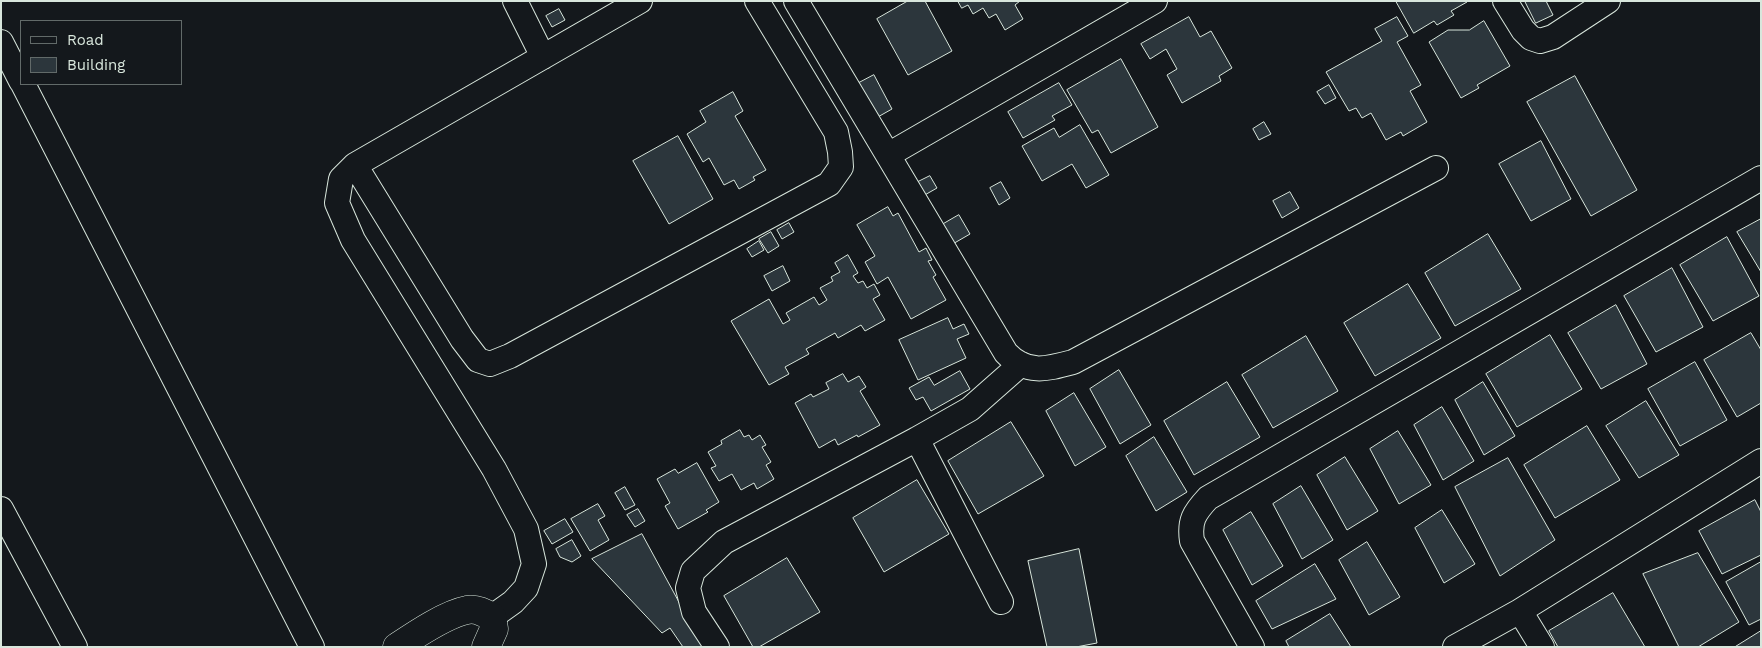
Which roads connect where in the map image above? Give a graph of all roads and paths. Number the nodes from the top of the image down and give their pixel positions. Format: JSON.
{"nodes":[{"id":1,"x":515,"y":1,"type":"edge"},
{"id":2,"x":640,"y":1,"type":"edge"},
{"id":3,"x":757,"y":1,"type":"edge"},
{"id":4,"x":796,"y":1,"type":"edge"},
{"id":5,"x":1155,"y":1,"type":"edge"},
{"id":6,"x":1505,"y":1,"type":"edge"},
{"id":7,"x":1608,"y":1,"type":"edge"},
{"id":8,"x":1,"y":42,"type":"edge"},
{"id":9,"x":543,"y":57,"type":"junction"},
{"id":10,"x":20,"y":78,"type":"edge"},
{"id":11,"x":24,"y":85,"type":"edge"},
{"id":12,"x":888,"y":155,"type":"junction"},
{"id":13,"x":355,"y":165,"type":"junction"},
{"id":14,"x":1436,"y":168,"type":"dead end"},
{"id":15,"x":1761,"y":178,"type":"edge"},
{"id":16,"x":1021,"y":364,"type":"junction"},
{"id":17,"x":917,"y":439,"type":"junction"},
{"id":18,"x":1761,"y":461,"type":"edge"},
{"id":19,"x":1,"y":508,"type":"edge"},
{"id":20,"x":1002,"y":602,"type":"dead end"},
{"id":21,"x":1520,"y":611,"type":"junction"},
{"id":22,"x":492,"y":618,"type":"junction"},
{"id":23,"x":75,"y":647,"type":"edge"},
{"id":24,"x":312,"y":647,"type":"edge"},
{"id":25,"x":397,"y":647,"type":"edge"},
{"id":26,"x":486,"y":647,"type":"edge"},
{"id":27,"x":717,"y":647,"type":"edge"},
{"id":28,"x":1252,"y":647,"type":"edge"},
{"id":29,"x":1455,"y":647,"type":"edge"},
{"id":30,"x":1542,"y":647,"type":"edge"}],
"edges":[{"from":1,"to":9,"type":"street"},
{"from":2,"to":9,"type":"street"},
{"from":3,"to":13,"type":"street"},
{"from":4,"to":12,"type":"street"},
{"from":5,"to":12,"type":"street"},
{"from":6,"to":7,"type":"street"},
{"from":8,"to":10,"type":"street"},
{"from":9,"to":13,"type":"street"},
{"from":11,"to":24,"type":"street"},
{"from":12,"to":16,"type":"street"},
{"from":13,"to":22,"type":"street"},
{"from":14,"to":16,"type":"street"},
{"from":15,"to":28,"type":"street"},
{"from":16,"to":17,"type":"street"},
{"from":17,"to":20,"type":"street"},
{"from":17,"to":27,"type":"street"},
{"from":18,"to":21,"type":"street"},
{"from":19,"to":23,"type":"street"},
{"from":21,"to":29,"type":"street"},
{"from":21,"to":30,"type":"street"},
{"from":22,"to":25,"type":"main road"},
{"from":22,"to":26,"type":"main road"}]}
